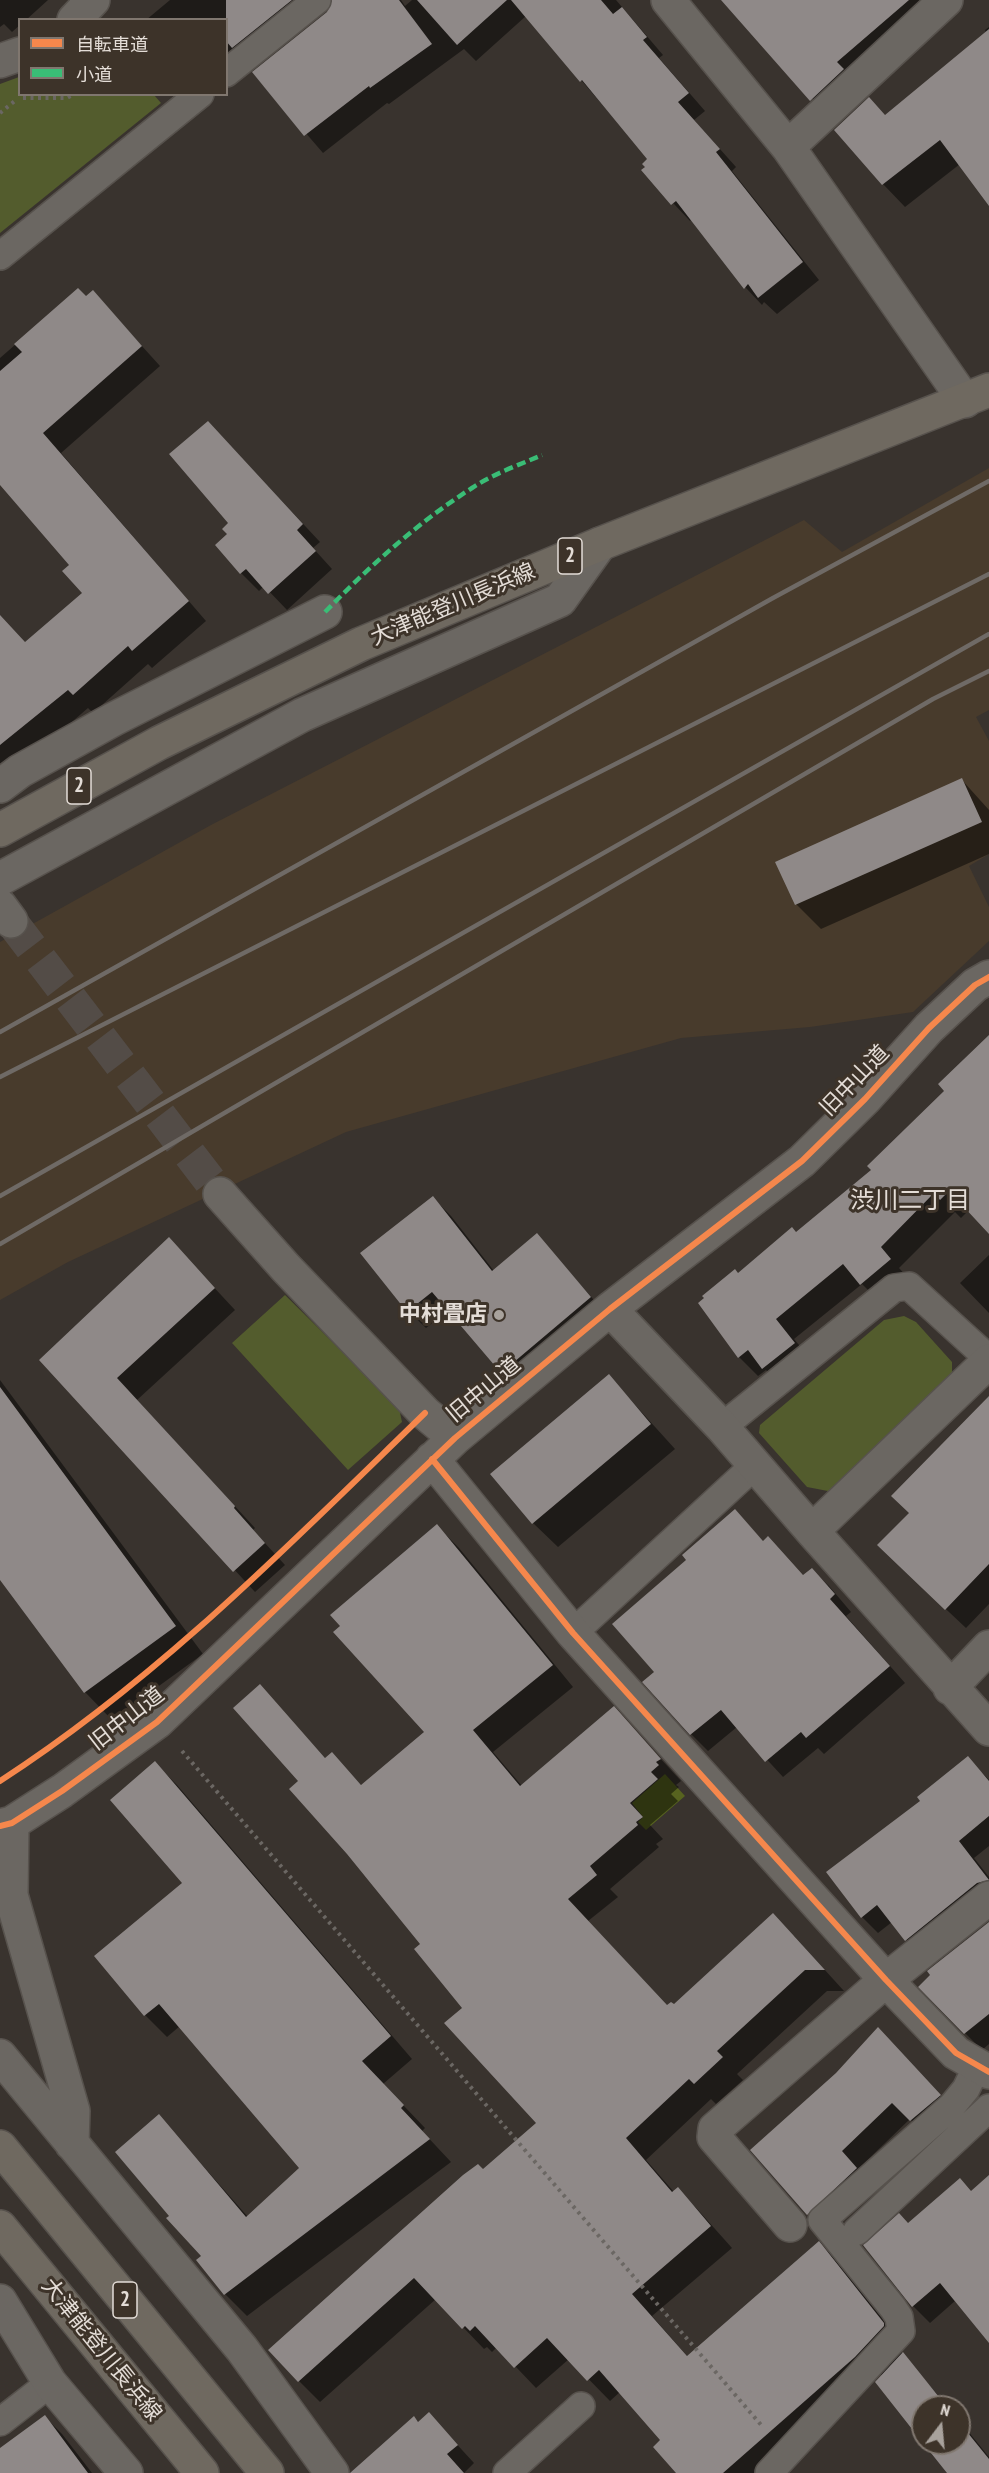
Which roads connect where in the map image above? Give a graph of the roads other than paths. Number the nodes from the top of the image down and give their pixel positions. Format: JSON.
{"nodes":[{"id":1,"x":93,"y":0,"type":"edge"},
{"id":2,"x":317,"y":0,"type":"edge"},
{"id":3,"x":668,"y":0,"type":"edge"},
{"id":4,"x":946,"y":0,"type":"edge"},
{"id":5,"x":76,"y":18,"type":"edge"},
{"id":6,"x":18,"y":55,"type":"edge"},
{"id":7,"x":0,"y":61,"type":"edge"},
{"id":8,"x":228,"y":71,"type":"edge"},
{"id":9,"x":198,"y":96,"type":"edge"},
{"id":10,"x":788,"y":147,"type":"junction"},
{"id":11,"x":0,"y":256,"type":"edge"},
{"id":12,"x":977,"y":395,"type":"edge"},
{"id":13,"x":600,"y":544,"type":"junction"},
{"id":14,"x":325,"y":612,"type":"dead end"},
{"id":15,"x":0,"y":786,"type":"edge"},
{"id":16,"x":0,"y":830,"type":"edge"},
{"id":17,"x":0,"y":879,"type":"edge"},
{"id":18,"x":989,"y":977,"type":"edge"},
{"id":19,"x":220,"y":1194,"type":"tunnel mouth"},
{"id":20,"x":610,"y":1309,"type":"junction"},
{"id":21,"x":989,"y":1360,"type":"edge"},
{"id":22,"x":722,"y":1427,"type":"junction"},
{"id":23,"x":444,"y":1449,"type":"junction"},
{"id":24,"x":755,"y":1465,"type":"junction"},
{"id":25,"x":812,"y":1531,"type":"junction"},
{"id":26,"x":573,"y":1633,"type":"junction"},
{"id":27,"x":989,"y":1647,"type":"edge"},
{"id":28,"x":950,"y":1688,"type":"junction"},
{"id":29,"x":989,"y":1729,"type":"edge"},
{"id":30,"x":6,"y":1825,"type":"edge"},
{"id":31,"x":989,"y":1898,"type":"edge"},
{"id":32,"x":886,"y":1980,"type":"junction"},
{"id":33,"x":0,"y":2056,"type":"edge"},
{"id":34,"x":983,"y":2068,"type":"edge"},
{"id":35,"x":989,"y":2108,"type":"edge"},
{"id":36,"x":72,"y":2144,"type":"junction"},
{"id":37,"x":0,"y":2147,"type":"edge"},
{"id":38,"x":790,"y":2225,"type":"dead end"},
{"id":39,"x":0,"y":2227,"type":"edge"},
{"id":40,"x":857,"y":2231,"type":"dead end"},
{"id":41,"x":0,"y":2301,"type":"edge"},
{"id":42,"x":50,"y":2383,"type":"junction"},
{"id":43,"x":581,"y":2406,"type":"dead end"},
{"id":44,"x":0,"y":2422,"type":"edge"},
{"id":45,"x":259,"y":2463,"type":"edge"},
{"id":46,"x":777,"y":2464,"type":"edge"},
{"id":47,"x":126,"y":2473,"type":"edge"},
{"id":48,"x":202,"y":2473,"type":"edge"},
{"id":49,"x":332,"y":2473,"type":"edge"},
{"id":50,"x":507,"y":2473,"type":"edge"}],
"edges":[{"from":1,"to":5,"type":"street"},
{"from":2,"to":8,"type":"lane"},
{"from":3,"to":10,"type":"street"},
{"from":4,"to":10,"type":"street"},
{"from":6,"to":7,"type":"street"},
{"from":9,"to":11,"type":"lane"},
{"from":10,"to":12,"type":"street"},
{"from":12,"to":13,"type":"main road","name":"大津能登川長浜線","number":"2"},
{"from":13,"to":16,"type":"main road","name":"大津能登川長浜線","number":"2"},
{"from":13,"to":17,"type":"street"},
{"from":14,"to":15,"type":"street"},
{"from":18,"to":20,"type":"street","name":"旧中山道"},
{"from":19,"to":23,"type":"street"},
{"from":20,"to":22,"type":"street"},
{"from":20,"to":23,"type":"street","name":"旧中山道"},
{"from":21,"to":22,"type":"lane"},
{"from":21,"to":25,"type":"street"},
{"from":22,"to":24,"type":"street"},
{"from":23,"to":26,"type":"street"},
{"from":23,"to":30,"type":"street","name":"旧中山道"},
{"from":24,"to":25,"type":"street"},
{"from":24,"to":26,"type":"lane"},
{"from":25,"to":28,"type":"street"},
{"from":26,"to":32,"type":"street"},
{"from":27,"to":28,"type":"street"},
{"from":28,"to":29,"type":"street"},
{"from":30,"to":36,"type":"street"},
{"from":31,"to":32,"type":"street"},
{"from":32,"to":34,"type":"street"},
{"from":32,"to":38,"type":"street"},
{"from":33,"to":36,"type":"street"},
{"from":34,"to":46,"type":"lane"},
{"from":35,"to":40,"type":"lane"},
{"from":36,"to":49,"type":"street"},
{"from":37,"to":45,"type":"main road","number":"2"},
{"from":39,"to":48,"type":"main road","name":"大津能登川長浜線","number":"2"},
{"from":41,"to":42,"type":"street"},
{"from":42,"to":44,"type":"lane"},
{"from":42,"to":47,"type":"street"},
{"from":43,"to":50,"type":"lane"}]}
